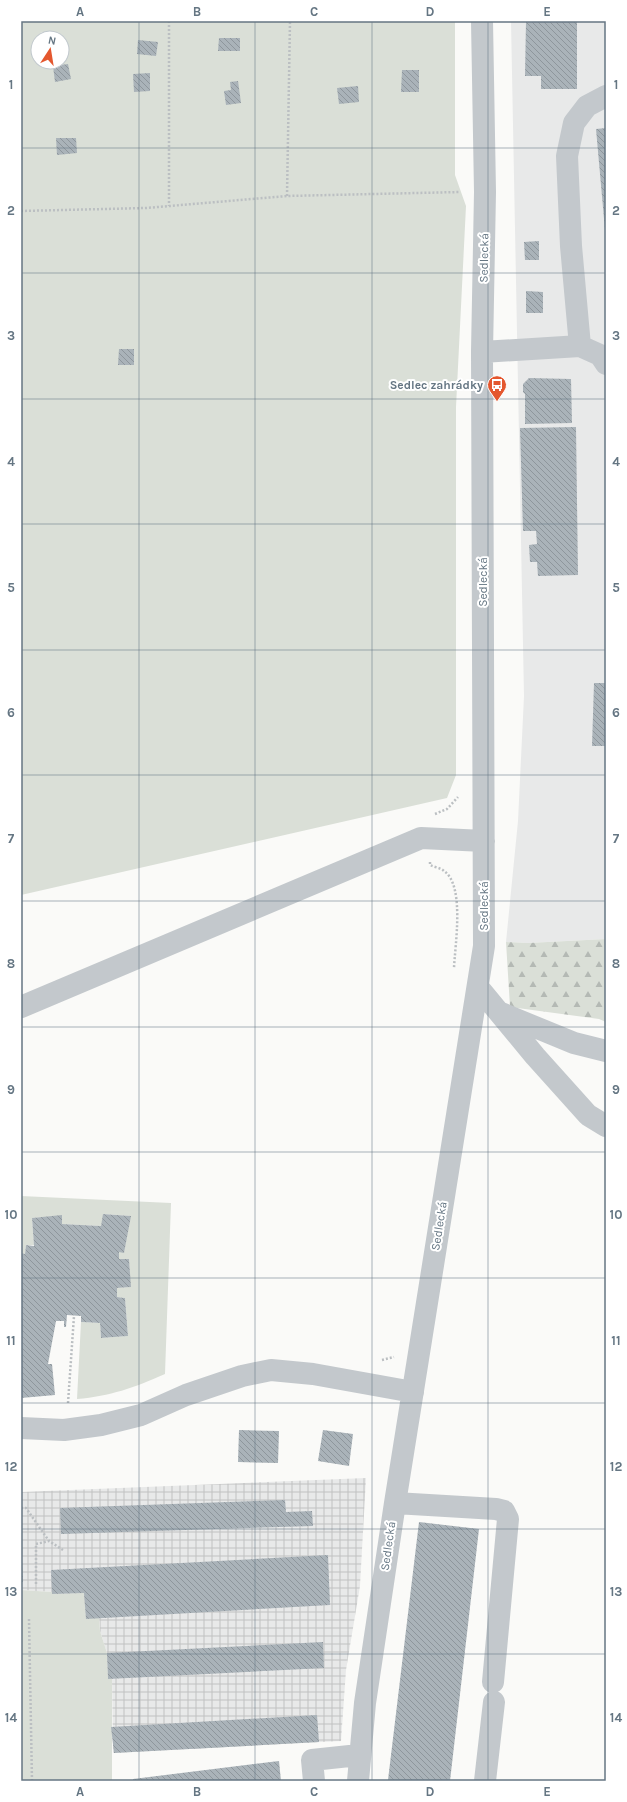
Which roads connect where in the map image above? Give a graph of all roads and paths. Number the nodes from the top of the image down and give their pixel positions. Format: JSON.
{"nodes":[{"id":1,"x":168,"y":21,"type":"edge"},
{"id":2,"x":290,"y":21,"type":"edge"},
{"id":3,"x":482,"y":21,"type":"edge"},
{"id":4,"x":606,"y":96,"type":"edge"},
{"id":5,"x":484,"y":192,"type":"junction"},
{"id":6,"x":287,"y":196,"type":"junction"},
{"id":7,"x":169,"y":206,"type":"junction"},
{"id":8,"x":21,"y":211,"type":"edge"},
{"id":9,"x":580,"y":346,"type":"junction"},
{"id":10,"x":482,"y":352,"type":"junction"},
{"id":11,"x":606,"y":364,"type":"edge"},
{"id":12,"x":484,"y":841,"type":"junction"},
{"id":13,"x":478,"y":987,"type":"junction"},
{"id":14,"x":21,"y":1007,"type":"edge"},
{"id":15,"x":500,"y":1013,"type":"junction"},
{"id":16,"x":606,"y":1051,"type":"edge"},
{"id":17,"x":606,"y":1126,"type":"edge"},
{"id":18,"x":74,"y":1316,"type":"dead end"},
{"id":19,"x":413,"y":1392,"type":"junction"},
{"id":20,"x":68,"y":1403,"type":"dead end"},
{"id":21,"x":21,"y":1428,"type":"edge"},
{"id":22,"x":395,"y":1503,"type":"junction"},
{"id":23,"x":21,"y":1508,"type":"edge"},
{"id":24,"x":49,"y":1541,"type":"junction"},
{"id":25,"x":63,"y":1550,"type":"dead end"},
{"id":26,"x":36,"y":1584,"type":"dead end"},
{"id":27,"x":30,"y":1619,"type":"dead end"},
{"id":28,"x":359,"y":1755,"type":"junction"},
{"id":29,"x":32,"y":1781,"type":"edge"},
{"id":30,"x":314,"y":1781,"type":"edge"},
{"id":31,"x":358,"y":1781,"type":"edge"},
{"id":32,"x":485,"y":1781,"type":"edge"}],
"edges":[{"from":1,"to":7,"type":"path"},
{"from":2,"to":6,"type":"path"},
{"from":3,"to":5,"type":"street","name":"Sedlecká"},
{"from":4,"to":9,"type":"street"},
{"from":5,"to":6,"type":"path"},
{"from":5,"to":10,"type":"street","name":"Sedlecká"},
{"from":6,"to":7,"type":"path"},
{"from":7,"to":8,"type":"path"},
{"from":9,"to":10,"type":"street"},
{"from":9,"to":11,"type":"street"},
{"from":10,"to":12,"type":"street","name":"Sedlecká"},
{"from":12,"to":13,"type":"street","name":"Sedlecká"},
{"from":12,"to":14,"type":"street"},
{"from":13,"to":15,"type":"street"},
{"from":13,"to":19,"type":"street","name":"Sedlecká"},
{"from":15,"to":16,"type":"street"},
{"from":15,"to":17,"type":"street"},
{"from":18,"to":20,"type":"path"},
{"from":19,"to":21,"type":"street"},
{"from":19,"to":22,"type":"street","name":"Sedlecká"},
{"from":22,"to":28,"type":"street","name":"Sedlecká"},
{"from":22,"to":32,"type":"street"},
{"from":23,"to":24,"type":"path"},
{"from":24,"to":25,"type":"path"},
{"from":24,"to":26,"type":"path"},
{"from":27,"to":29,"type":"path"},
{"from":28,"to":30,"type":"street"},
{"from":28,"to":31,"type":"street","name":"Sedlecká"}]}
